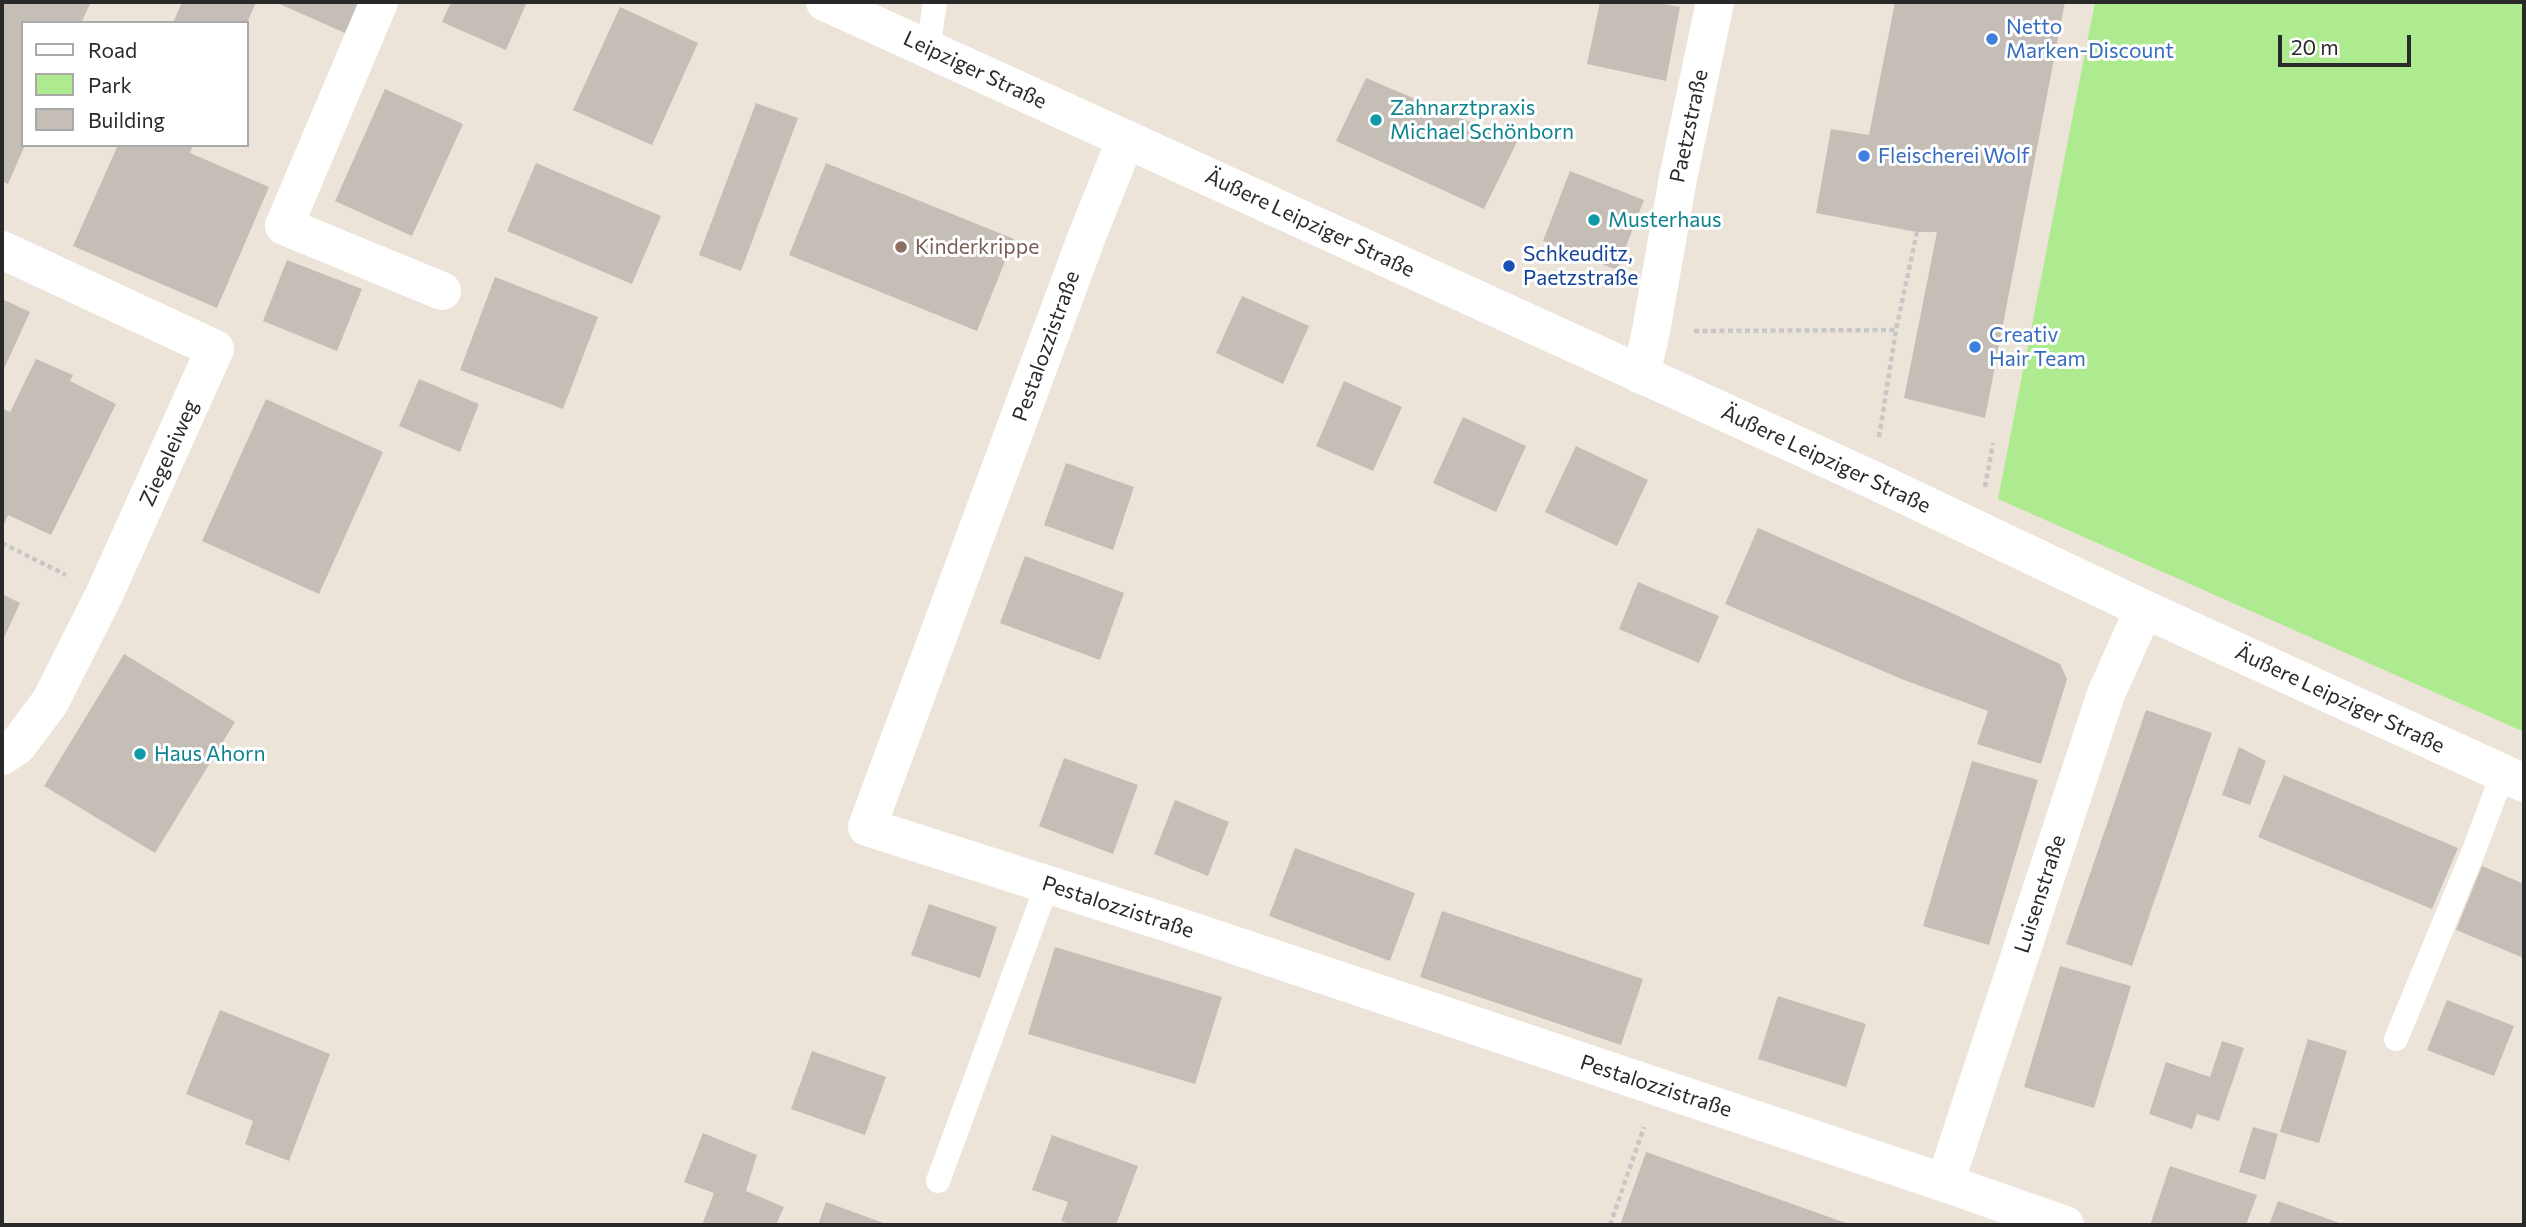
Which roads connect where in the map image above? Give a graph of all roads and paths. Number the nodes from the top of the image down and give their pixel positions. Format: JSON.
{"nodes":[{"id":1,"x":379,"y":2,"type":"edge"},
{"id":2,"x":825,"y":2,"type":"edge"},
{"id":3,"x":935,"y":2,"type":"edge"},
{"id":4,"x":1715,"y":2,"type":"edge"},
{"id":5,"x":928,"y":49,"type":"junction"},
{"id":6,"x":1126,"y":139,"type":"junction"},
{"id":7,"x":1917,"y":232,"type":"dead end"},
{"id":8,"x":2,"y":250,"type":"edge"},
{"id":9,"x":442,"y":292,"type":"dead end"},
{"id":10,"x":1896,"y":330,"type":"junction"},
{"id":11,"x":1651,"y":331,"type":"junction"},
{"id":12,"x":1641,"y":375,"type":"junction"},
{"id":13,"x":1871,"y":479,"type":"junction"},
{"id":14,"x":2,"y":543,"type":"edge"},
{"id":15,"x":104,"y":595,"type":"junction"},
{"id":16,"x":2144,"y":609,"type":"junction"},
{"id":17,"x":2,"y":756,"type":"edge"},
{"id":18,"x":2514,"y":778,"type":"edge"},
{"id":19,"x":1047,"y":885,"type":"junction"},
{"id":20,"x":2396,"y":1039,"type":"dead end"},
{"id":21,"x":1657,"y":1087,"type":"junction"},
{"id":22,"x":938,"y":1181,"type":"dead end"},
{"id":23,"x":1945,"y":1183,"type":"junction"},
{"id":24,"x":1611,"y":1225,"type":"edge"},
{"id":25,"x":2065,"y":1225,"type":"edge"}],
"edges":[{"from":1,"to":9,"type":"street"},
{"from":2,"to":5,"type":"street","name":"Leipziger Straße"},
{"from":3,"to":5,"type":"lane"},
{"from":4,"to":11,"type":"street","name":"Paetzstraße"},
{"from":5,"to":6,"type":"street","name":"Leipziger Straße"},
{"from":6,"to":12,"type":"street","name":"Äußere Leipziger Straße"},
{"from":6,"to":19,"type":"street","name":"Pestalozzistraße"},
{"from":7,"to":10,"type":"path"},
{"from":8,"to":15,"type":"street","name":"Ziegeleiweg"},
{"from":10,"to":11,"type":"path"},
{"from":10,"to":13,"type":"path"},
{"from":11,"to":12,"type":"street","name":"Paetzstraße"},
{"from":12,"to":13,"type":"street","name":"Äußere Leipziger Straße"},
{"from":13,"to":16,"type":"street","name":"Äußere Leipziger Straße"},
{"from":14,"to":15,"type":"path"},
{"from":15,"to":17,"type":"street","name":"Ziegeleiweg"},
{"from":16,"to":18,"type":"street","name":"Äußere Leipziger Straße"},
{"from":16,"to":23,"type":"street","name":"Luisenstraße"},
{"from":18,"to":20,"type":"lane"},
{"from":19,"to":21,"type":"street","name":"Pestalozzistraße"},
{"from":19,"to":22,"type":"lane"},
{"from":21,"to":23,"type":"street","name":"Pestalozzistraße"},
{"from":21,"to":24,"type":"path"},
{"from":23,"to":25,"type":"street","name":"Pestalozzistraße"}]}
